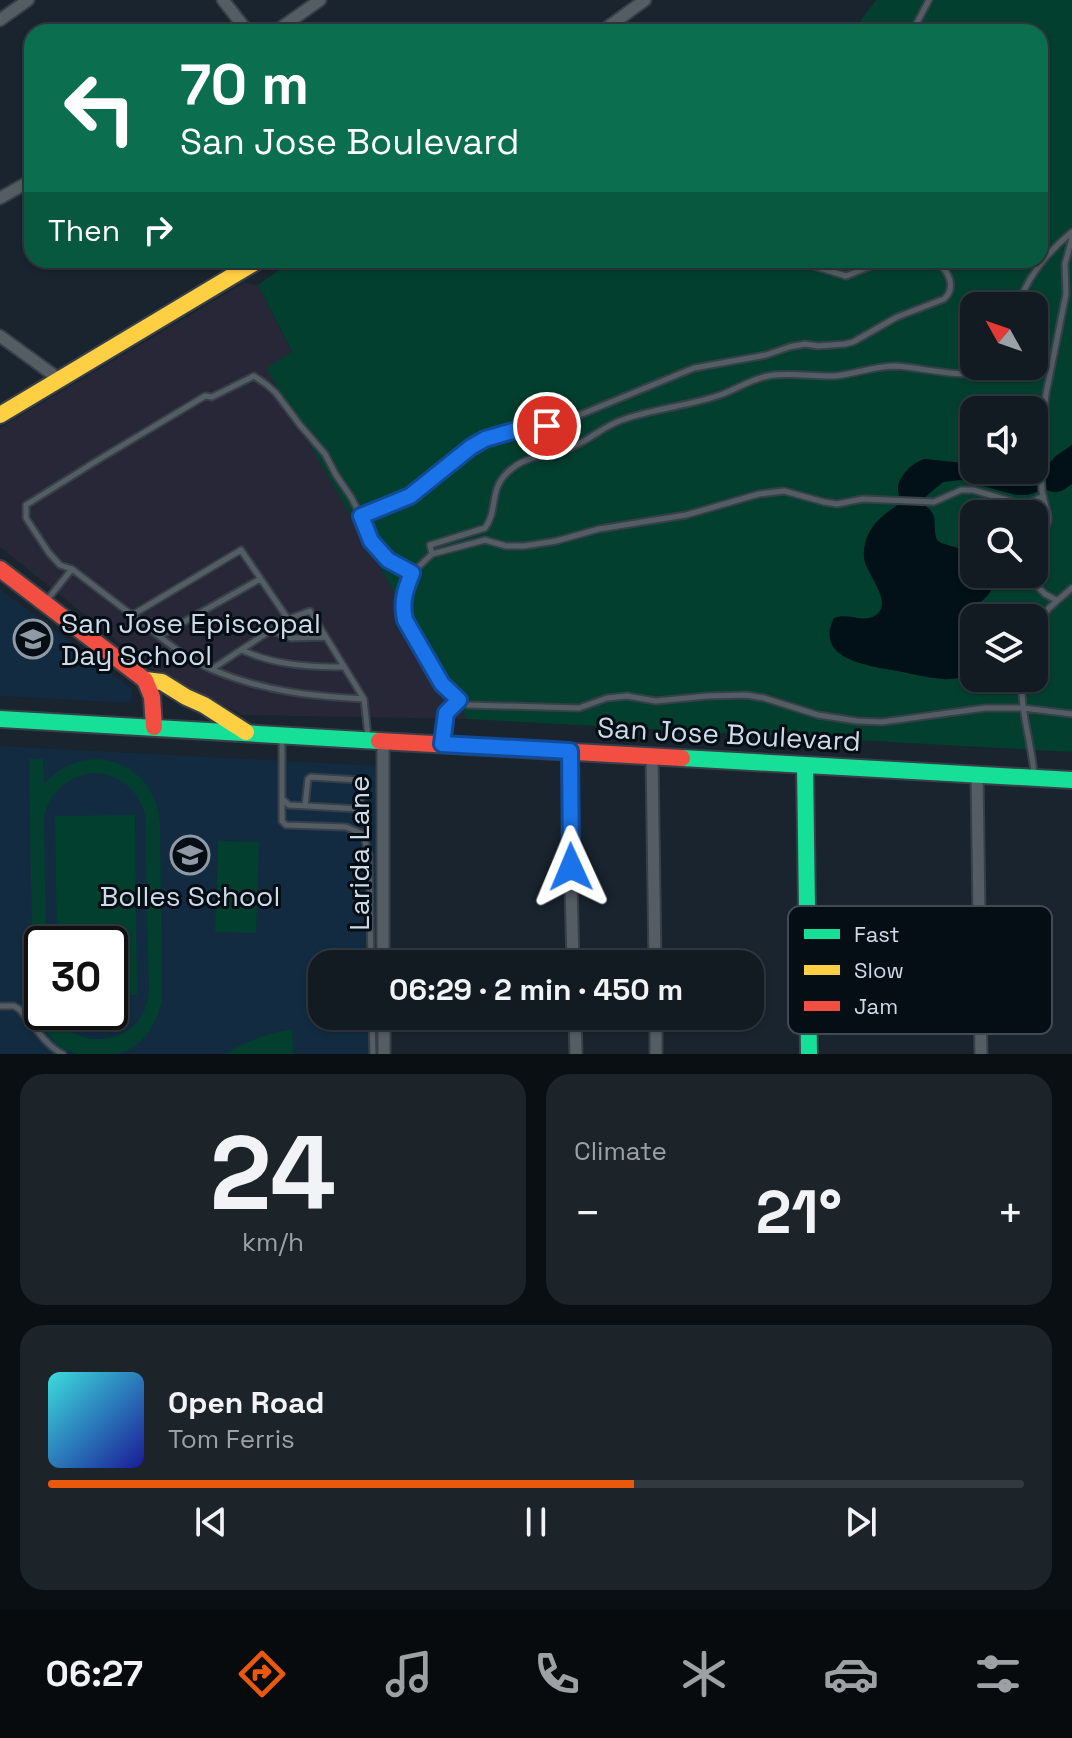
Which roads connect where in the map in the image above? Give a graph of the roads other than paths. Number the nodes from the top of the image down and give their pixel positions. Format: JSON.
{"nodes":[{"id":1,"x":28,"y":0,"type":"edge"},
{"id":2,"x":223,"y":0,"type":"edge"},
{"id":3,"x":320,"y":0,"type":"edge"},
{"id":4,"x":645,"y":0,"type":"edge"},
{"id":5,"x":929,"y":0,"type":"edge"},
{"id":6,"x":0,"y":20,"type":"edge"},
{"id":7,"x":242,"y":24,"type":"edge"},
{"id":8,"x":286,"y":24,"type":"edge"},
{"id":9,"x":612,"y":24,"type":"edge"},
{"id":10,"x":916,"y":24,"type":"edge"},
{"id":11,"x":24,"y":184,"type":"edge"},
{"id":12,"x":0,"y":198,"type":"edge"},
{"id":13,"x":1072,"y":235,"type":"edge"},
{"id":14,"x":1048,"y":257,"type":"edge"},
{"id":15,"x":246,"y":268,"type":"edge"},
{"id":16,"x":820,"y":268,"type":"edge"},
{"id":17,"x":866,"y":268,"type":"edge"},
{"id":18,"x":944,"y":268,"type":"edge"},
{"id":19,"x":1039,"y":268,"type":"edge"},
{"id":20,"x":1022,"y":292,"type":"edge"},
{"id":21,"x":0,"y":336,"type":"edge"},
{"id":22,"x":960,"y":373,"type":"edge"},
{"id":23,"x":59,"y":379,"type":"junction"},
{"id":24,"x":0,"y":415,"type":"edge"},
{"id":25,"x":1042,"y":493,"type":"junction"},
{"id":26,"x":1007,"y":500,"type":"edge"},
{"id":27,"x":1034,"y":500,"type":"edge"},
{"id":28,"x":1044,"y":500,"type":"edge"},
{"id":29,"x":361,"y":516,"type":"junction"},
{"id":30,"x":485,"y":528,"type":"junction"},
{"id":31,"x":455,"y":538,"type":"junction"},
{"id":32,"x":485,"y":540,"type":"junction"},
{"id":33,"x":457,"y":547,"type":"junction"},
{"id":34,"x":432,"y":554,"type":"junction"},
{"id":35,"x":0,"y":569,"type":"edge"},
{"id":36,"x":72,"y":569,"type":"junction"},
{"id":37,"x":412,"y":573,"type":"junction"},
{"id":38,"x":260,"y":579,"type":"junction"},
{"id":39,"x":1039,"y":588,"type":"edge"},
{"id":40,"x":1072,"y":588,"type":"edge"},
{"id":41,"x":1056,"y":600,"type":"junction"},
{"id":42,"x":45,"y":603,"type":"junction"},
{"id":43,"x":1048,"y":609,"type":"edge"},
{"id":44,"x":132,"y":615,"type":"junction"},
{"id":45,"x":288,"y":619,"type":"junction"},
{"id":46,"x":271,"y":630,"type":"junction"},
{"id":47,"x":159,"y":636,"type":"junction"},
{"id":48,"x":326,"y":637,"type":"junction"},
{"id":49,"x":242,"y":650,"type":"junction"},
{"id":50,"x":344,"y":667,"type":"junction"},
{"id":51,"x":211,"y":670,"type":"junction"},
{"id":52,"x":145,"y":680,"type":"junction"},
{"id":53,"x":1022,"y":692,"type":"edge"},
{"id":54,"x":364,"y":699,"type":"junction"},
{"id":55,"x":459,"y":700,"type":"junction"},
{"id":56,"x":1023,"y":708,"type":"junction"},
{"id":57,"x":1072,"y":714,"type":"edge"},
{"id":58,"x":0,"y":719,"type":"edge"},
{"id":59,"x":154,"y":727,"type":"junction"},
{"id":60,"x":249,"y":734,"type":"junction"},
{"id":61,"x":282,"y":736,"type":"junction"},
{"id":62,"x":376,"y":741,"type":"junction"},
{"id":63,"x":442,"y":744,"type":"junction"},
{"id":64,"x":570,"y":751,"type":"junction"},
{"id":65,"x":652,"y":756,"type":"junction"},
{"id":66,"x":805,"y":765,"type":"junction"},
{"id":67,"x":977,"y":774,"type":"junction"},
{"id":68,"x":1035,"y":778,"type":"junction"},
{"id":69,"x":1072,"y":780,"type":"edge"},
{"id":70,"x":282,"y":799,"type":"junction"},
{"id":71,"x":305,"y":806,"type":"junction"},
{"id":72,"x":807,"y":906,"type":"edge"},
{"id":73,"x":979,"y":906,"type":"edge"},
{"id":74,"x":371,"y":950,"type":"edge"},
{"id":75,"x":383,"y":950,"type":"edge"},
{"id":76,"x":573,"y":950,"type":"edge"},
{"id":77,"x":655,"y":950,"type":"edge"},
{"id":78,"x":0,"y":1006,"type":"edge"},
{"id":79,"x":372,"y":1030,"type":"edge"},
{"id":80,"x":384,"y":1030,"type":"edge"},
{"id":81,"x":575,"y":1030,"type":"edge"},
{"id":82,"x":656,"y":1030,"type":"edge"},
{"id":83,"x":809,"y":1034,"type":"edge"},
{"id":84,"x":981,"y":1034,"type":"edge"},
{"id":85,"x":63,"y":1054,"type":"edge"},
{"id":86,"x":373,"y":1054,"type":"edge"},
{"id":87,"x":384,"y":1054,"type":"edge"},
{"id":88,"x":576,"y":1054,"type":"edge"},
{"id":89,"x":656,"y":1054,"type":"edge"},
{"id":90,"x":809,"y":1054,"type":"edge"},
{"id":91,"x":981,"y":1054,"type":"edge"}],
"edges":[{"from":1,"to":6,"type":"street"},
{"from":2,"to":7,"type":"street"},
{"from":3,"to":8,"type":"street"},
{"from":4,"to":9,"type":"street"},
{"from":5,"to":10,"type":"lane"},
{"from":11,"to":12,"type":"street"},
{"from":13,"to":14,"type":"lane"},
{"from":13,"to":25,"type":"lane"},
{"from":15,"to":23,"type":"main road"},
{"from":16,"to":17,"type":"lane"},
{"from":18,"to":29,"type":"lane"},
{"from":19,"to":20,"type":"lane"},
{"from":21,"to":23,"type":"street"},
{"from":22,"to":30,"type":"lane"},
{"from":23,"to":24,"type":"main road"},
{"from":25,"to":27,"type":"lane"},
{"from":25,"to":28,"type":"lane"},
{"from":26,"to":32,"type":"lane"},
{"from":29,"to":36,"type":"lane"},
{"from":29,"to":37,"type":"lane"},
{"from":30,"to":31,"type":"lane"},
{"from":30,"to":32,"type":"lane"},
{"from":31,"to":33,"type":"lane"},
{"from":31,"to":34,"type":"lane"},
{"from":32,"to":33,"type":"lane"},
{"from":33,"to":34,"type":"lane"},
{"from":34,"to":37,"type":"lane"},
{"from":35,"to":42,"type":"main road"},
{"from":36,"to":42,"type":"lane"},
{"from":36,"to":44,"type":"lane"},
{"from":37,"to":55,"type":"lane"},
{"from":38,"to":44,"type":"lane"},
{"from":38,"to":45,"type":"lane"},
{"from":38,"to":47,"type":"lane"},
{"from":39,"to":41,"type":"lane"},
{"from":40,"to":41,"type":"lane"},
{"from":41,"to":43,"type":"lane"},
{"from":42,"to":52,"type":"main road"},
{"from":44,"to":47,"type":"lane"},
{"from":45,"to":46,"type":"lane"},
{"from":45,"to":48,"type":"lane"},
{"from":46,"to":48,"type":"lane"},
{"from":46,"to":49,"type":"lane"},
{"from":47,"to":51,"type":"lane"},
{"from":48,"to":50,"type":"lane"},
{"from":49,"to":50,"type":"lane"},
{"from":49,"to":51,"type":"lane"},
{"from":50,"to":54,"type":"lane"},
{"from":51,"to":54,"type":"lane"},
{"from":52,"to":59,"type":"main road"},
{"from":52,"to":60,"type":"main road"},
{"from":53,"to":56,"type":"lane"},
{"from":54,"to":62,"type":"lane"},
{"from":55,"to":56,"type":"lane"},
{"from":55,"to":63,"type":"lane"},
{"from":56,"to":57,"type":"lane"},
{"from":56,"to":68,"type":"lane"},
{"from":58,"to":59,"type":"main road","name":"San Jose Boulevard"},
{"from":59,"to":60,"type":"main road","name":"San Jose Boulevard"},
{"from":60,"to":61,"type":"main road","name":"San Jose Boulevard"},
{"from":61,"to":62,"type":"main road","name":"San Jose Boulevard"},
{"from":61,"to":70,"type":"lane"},
{"from":62,"to":63,"type":"main road","name":"San Jose Boulevard"},
{"from":62,"to":75,"type":"street","name":"Larida Lane"},
{"from":63,"to":64,"type":"main road","name":"San Jose Boulevard"},
{"from":64,"to":65,"type":"main road","name":"San Jose Boulevard"},
{"from":64,"to":76,"type":"street"},
{"from":65,"to":66,"type":"main road","name":"San Jose Boulevard"},
{"from":65,"to":77,"type":"street"},
{"from":66,"to":67,"type":"main road","name":"San Jose Boulevard"},
{"from":66,"to":72,"type":"main road"},
{"from":67,"to":68,"type":"main road","name":"San Jose Boulevard"},
{"from":67,"to":73,"type":"street"},
{"from":68,"to":69,"type":"main road","name":"San Jose Boulevard"},
{"from":70,"to":71,"type":"lane"},
{"from":70,"to":74,"type":"lane"},
{"from":71,"to":71,"type":"lane"},
{"from":78,"to":85,"type":"lane"},
{"from":79,"to":86,"type":"lane"},
{"from":80,"to":87,"type":"street"},
{"from":81,"to":88,"type":"street"},
{"from":82,"to":89,"type":"street"},
{"from":83,"to":90,"type":"main road"},
{"from":84,"to":91,"type":"street"}]}
